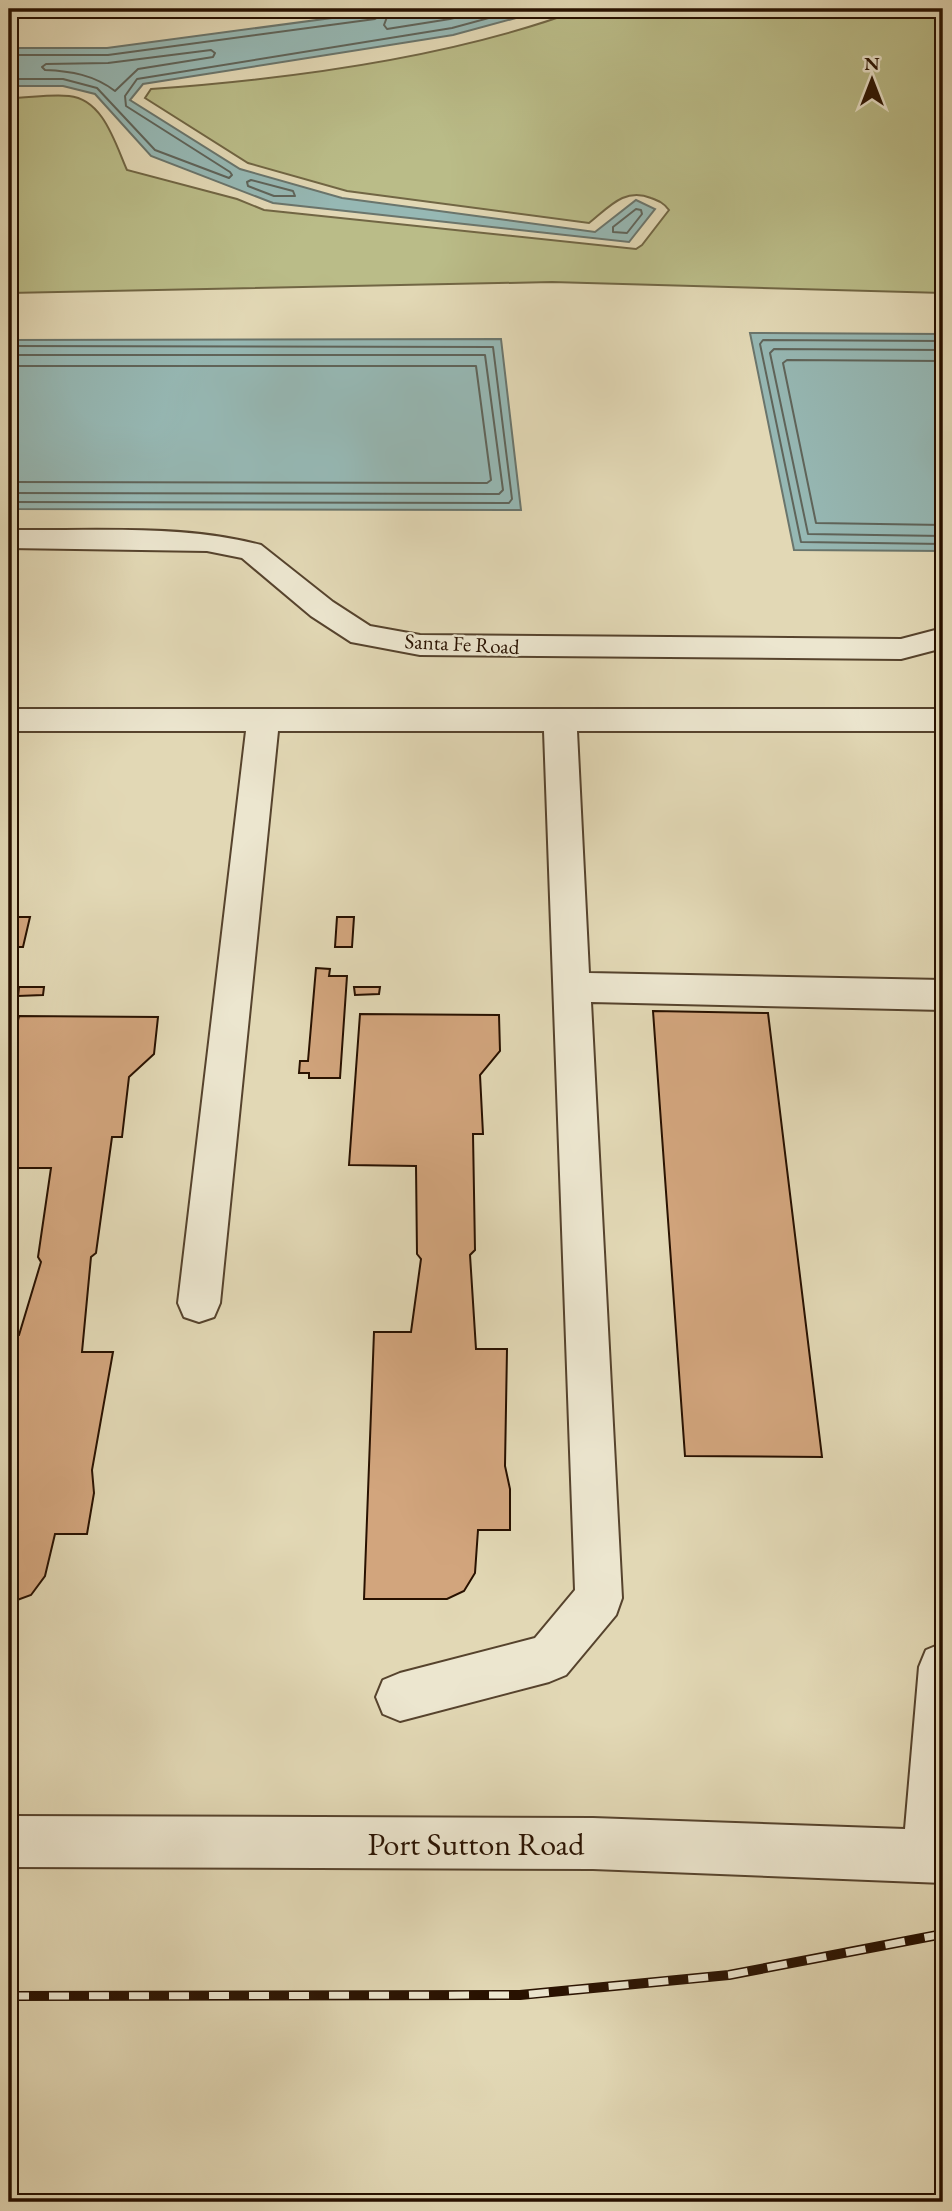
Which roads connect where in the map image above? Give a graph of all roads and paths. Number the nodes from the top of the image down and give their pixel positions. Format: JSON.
{"nodes":[{"id":1,"x":9,"y":539,"type":"edge"},
{"id":2,"x":939,"y":646,"type":"edge"},
{"id":3,"x":9,"y":720,"type":"edge"},
{"id":4,"x":263,"y":720,"type":"junction"},
{"id":5,"x":560,"y":720,"type":"junction"},
{"id":6,"x":943,"y":720,"type":"edge"},
{"id":7,"x":572,"y":987,"type":"junction"},
{"id":8,"x":943,"y":995,"type":"edge"},
{"id":9,"x":200,"y":1303,"type":"dead end"},
{"id":10,"x":943,"y":1667,"type":"edge"},
{"id":11,"x":400,"y":1697,"type":"dead end"},
{"id":12,"x":9,"y":1842,"type":"edge"},
{"id":13,"x":936,"y":1856,"type":"edge"}],
"edges":[{"from":1,"to":2,"type":"street","name":"Santa Fe Road"},
{"from":3,"to":4,"type":"street"},
{"from":4,"to":5,"type":"street"},
{"from":4,"to":9,"type":"street"},
{"from":5,"to":6,"type":"street"},
{"from":5,"to":7,"type":"street"},
{"from":7,"to":8,"type":"street"},
{"from":7,"to":11,"type":"street"},
{"from":10,"to":13,"type":"street"},
{"from":12,"to":13,"type":"street","name":"Port Sutton Road"}]}
